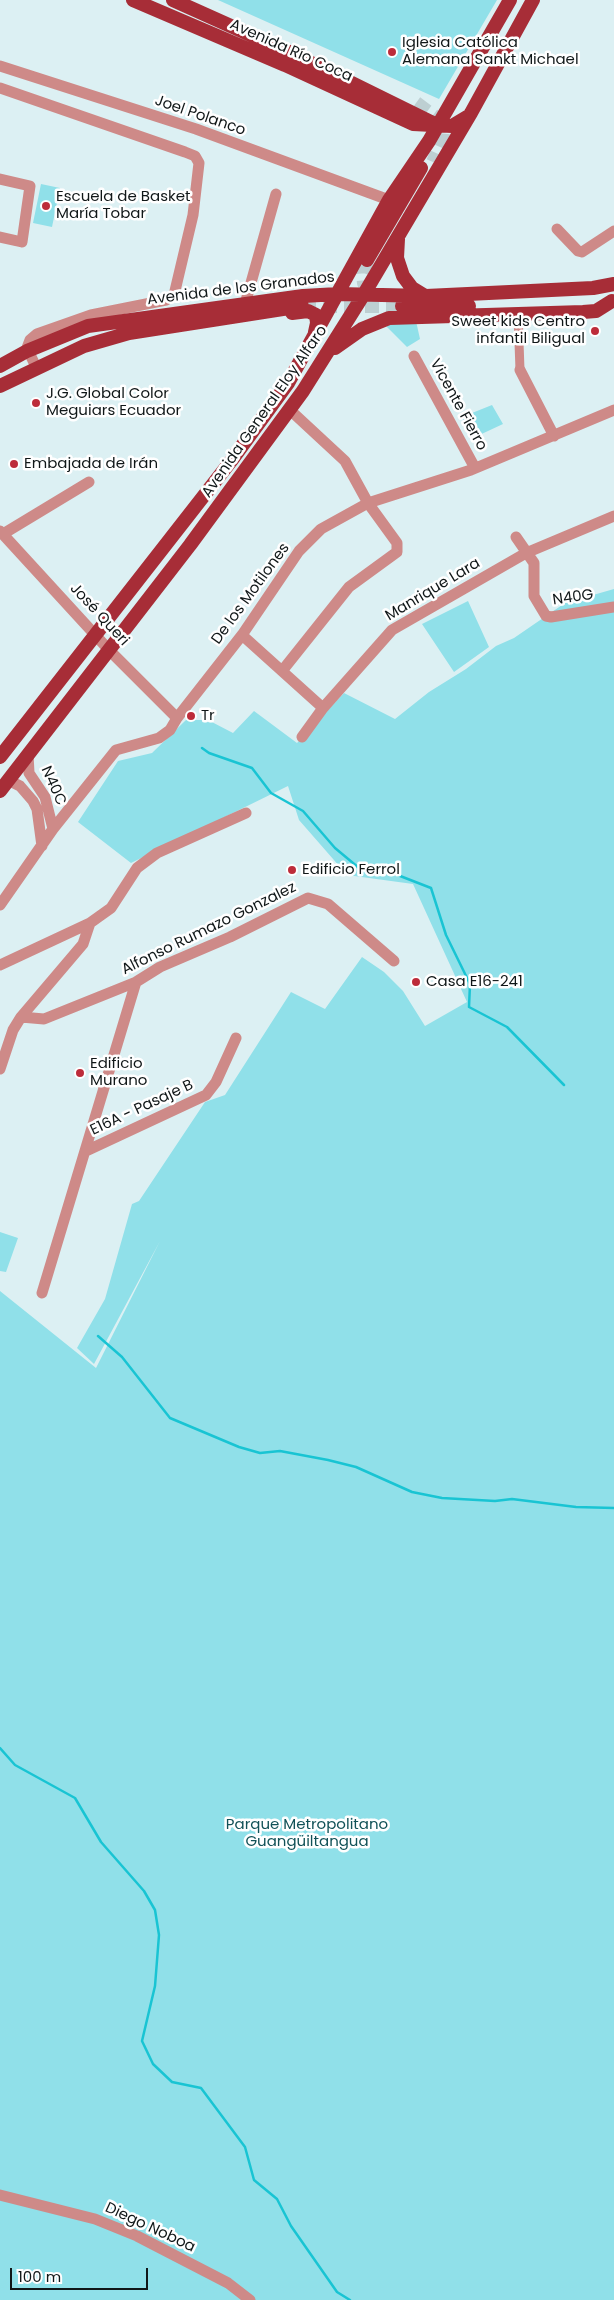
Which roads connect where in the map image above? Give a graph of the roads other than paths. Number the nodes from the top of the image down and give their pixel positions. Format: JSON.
{"nodes":[{"id":1,"x":133,"y":0,"type":"edge"},
{"id":2,"x":173,"y":0,"type":"edge"},
{"id":3,"x":510,"y":0,"type":"edge"},
{"id":4,"x":533,"y":0,"type":"edge"},
{"id":5,"x":291,"y":53,"type":"junction"},
{"id":6,"x":0,"y":66,"type":"edge"},
{"id":7,"x":0,"y":88,"type":"edge"},
{"id":8,"x":416,"y":103,"type":"tunnel mouth"},
{"id":9,"x":470,"y":113,"type":"junction"},
{"id":10,"x":437,"y":126,"type":"junction"},
{"id":11,"x":429,"y":141,"type":"junction"},
{"id":12,"x":433,"y":162,"type":"tunnel mouth"},
{"id":13,"x":0,"y":179,"type":"edge"},
{"id":14,"x":276,"y":194,"type":"dead end"},
{"id":15,"x":389,"y":200,"type":"junction"},
{"id":16,"x":556,"y":229,"type":"dead end"},
{"id":17,"x":614,"y":231,"type":"edge"},
{"id":18,"x":398,"y":236,"type":"junction"},
{"id":19,"x":0,"y":238,"type":"edge"},
{"id":20,"x":367,"y":260,"type":"tunnel mouth"},
{"id":21,"x":373,"y":279,"type":"junction"},
{"id":22,"x":614,"y":284,"type":"edge"},
{"id":23,"x":338,"y":294,"type":"junction"},
{"id":24,"x":364,"y":294,"type":"junction"},
{"id":25,"x":426,"y":296,"type":"junction"},
{"id":26,"x":613,"y":301,"type":"edge"},
{"id":27,"x":245,"y":304,"type":"junction"},
{"id":28,"x":304,"y":304,"type":"junction"},
{"id":29,"x":402,"y":306,"type":"tunnel mouth"},
{"id":30,"x":518,"y":314,"type":"junction"},
{"id":31,"x":313,"y":340,"type":"junction"},
{"id":32,"x":27,"y":351,"type":"junction"},
{"id":33,"x":414,"y":356,"type":"dead end"},
{"id":34,"x":320,"y":364,"type":"junction"},
{"id":35,"x":0,"y":366,"type":"edge"},
{"id":36,"x":36,"y":367,"type":"junction"},
{"id":37,"x":520,"y":370,"type":"joint"},
{"id":38,"x":0,"y":386,"type":"edge"},
{"id":39,"x":290,"y":410,"type":"junction"},
{"id":40,"x":614,"y":410,"type":"edge"},
{"id":41,"x":554,"y":436,"type":"junction"},
{"id":42,"x":475,"y":468,"type":"junction"},
{"id":43,"x":89,"y":482,"type":"dead end"},
{"id":44,"x":368,"y":503,"type":"junction"},
{"id":45,"x":614,"y":516,"type":"edge"},
{"id":46,"x":1,"y":532,"type":"edge"},
{"id":47,"x":174,"y":534,"type":"junction"},
{"id":48,"x":516,"y":537,"type":"dead end"},
{"id":49,"x":190,"y":545,"type":"junction"},
{"id":50,"x":526,"y":553,"type":"junction"},
{"id":51,"x":614,"y":607,"type":"edge"},
{"id":52,"x":96,"y":634,"type":"junction"},
{"id":53,"x":242,"y":635,"type":"junction"},
{"id":54,"x":110,"y":650,"type":"junction"},
{"id":55,"x":282,"y":670,"type":"junction"},
{"id":56,"x":323,"y":708,"type":"junction"},
{"id":57,"x":177,"y":718,"type":"junction"},
{"id":58,"x":302,"y":737,"type":"dead end"},
{"id":59,"x":28,"y":754,"type":"junction"},
{"id":60,"x":0,"y":757,"type":"edge"},
{"id":61,"x":4,"y":786,"type":"edge"},
{"id":62,"x":246,"y":813,"type":"dead end"},
{"id":63,"x":54,"y":829,"type":"junction"},
{"id":64,"x":42,"y":846,"type":"junction"},
{"id":65,"x":0,"y":905,"type":"edge"},
{"id":66,"x":90,"y":923,"type":"junction"},
{"id":67,"x":394,"y":961,"type":"dead end"},
{"id":68,"x":0,"y":965,"type":"edge"},
{"id":69,"x":136,"y":982,"type":"junction"},
{"id":70,"x":21,"y":1017,"type":"junction"},
{"id":71,"x":236,"y":1038,"type":"dead end"},
{"id":72,"x":0,"y":1069,"type":"edge"},
{"id":73,"x":86,"y":1150,"type":"junction"},
{"id":74,"x":42,"y":1293,"type":"dead end"},
{"id":75,"x":0,"y":2195,"type":"edge"},
{"id":76,"x":250,"y":2300,"type":"edge"}],
"edges":[{"from":1,"to":10,"type":"main road","name":"Avenida Río Coca"},
{"from":2,"to":5,"type":"main road","name":"Avenida Río Coca"},
{"from":3,"to":10,"type":"main road","name":"Avenida General Eloy Alfaro"},
{"from":4,"to":9,"type":"main road","name":"Avenida General Eloy Alfaro"},
{"from":5,"to":8,"type":"main road"},
{"from":5,"to":10,"type":"main road","name":"Avenida Río Coca"},
{"from":6,"to":15,"type":"street","name":"Joel Polanco"},
{"from":7,"to":32,"type":"street"},
{"from":9,"to":10,"type":"main road","name":"Avenida Río Coca"},
{"from":9,"to":18,"type":"main road","name":"Avenida General Eloy Alfaro"},
{"from":10,"to":11,"type":"main road","name":"Avenida General Eloy Alfaro"},
{"from":11,"to":15,"type":"main road","name":"Avenida General Eloy Alfaro"},
{"from":11,"to":20,"type":"main road"},
{"from":12,"to":21,"type":"main road"},
{"from":13,"to":19,"type":"street"},
{"from":14,"to":27,"type":"street"},
{"from":15,"to":23,"type":"main road","name":"Avenida General Eloy Alfaro"},
{"from":16,"to":17,"type":"street"},
{"from":18,"to":21,"type":"main road","name":"Avenida General Eloy Alfaro"},
{"from":18,"to":25,"type":"main road"},
{"from":21,"to":24,"type":"main road","name":"Avenida General Eloy Alfaro"},
{"from":22,"to":25,"type":"main road","name":"Avenida de los Granados"},
{"from":23,"to":24,"type":"main road","name":"Avenida de los Granados"},
{"from":23,"to":28,"type":"main road","name":"Avenida de los Granados"},
{"from":23,"to":31,"type":"main road","name":"Avenida General Eloy Alfaro"},
{"from":24,"to":25,"type":"main road","name":"Avenida de los Granados"},
{"from":24,"to":34,"type":"main road","name":"Avenida General Eloy Alfaro"},
{"from":26,"to":29,"type":"main road"},
{"from":26,"to":30,"type":"main road"},
{"from":27,"to":28,"type":"main road","name":"Avenida de los Granados"},
{"from":27,"to":32,"type":"main road","name":"Avenida de los Granados"},
{"from":28,"to":31,"type":"main road"},
{"from":28,"to":36,"type":"main road","name":"Avenida de los Granados"},
{"from":30,"to":34,"type":"main road"},
{"from":30,"to":37,"type":"street"},
{"from":31,"to":47,"type":"main road","name":"Avenida General Eloy Alfaro"},
{"from":32,"to":35,"type":"main road","name":"Avenida de los Granados"},
{"from":32,"to":36,"type":"street"},
{"from":33,"to":42,"type":"street","name":"Vicente Fierro"},
{"from":34,"to":39,"type":"main road","name":"Avenida General Eloy Alfaro"},
{"from":36,"to":38,"type":"main road","name":"Avenida de los Granados"},
{"from":37,"to":41,"type":"street"},
{"from":39,"to":44,"type":"street"},
{"from":39,"to":49,"type":"main road","name":"Avenida General Eloy Alfaro"},
{"from":40,"to":41,"type":"street","name":"De los Motilones"},
{"from":41,"to":42,"type":"street","name":"De los Motilones"},
{"from":42,"to":44,"type":"street","name":"De los Motilones"},
{"from":43,"to":46,"type":"street"},
{"from":44,"to":53,"type":"street","name":"De los Motilones"},
{"from":44,"to":55,"type":"street"},
{"from":45,"to":50,"type":"street","name":"Manrique Lara"},
{"from":46,"to":52,"type":"street","name":"José Queri"},
{"from":47,"to":49,"type":"main road"},
{"from":47,"to":52,"type":"main road","name":"Avenida General Eloy Alfaro"},
{"from":48,"to":50,"type":"street"},
{"from":49,"to":54,"type":"main road","name":"Avenida General Eloy Alfaro"},
{"from":50,"to":51,"type":"street","name":"N40G"},
{"from":50,"to":56,"type":"street","name":"Manrique Lara"},
{"from":52,"to":54,"type":"street","name":"José Queri"},
{"from":52,"to":60,"type":"main road","name":"Avenida General Eloy Alfaro"},
{"from":53,"to":55,"type":"street"},
{"from":53,"to":57,"type":"street","name":"De los Motilones"},
{"from":54,"to":57,"type":"street","name":"José Queri"},
{"from":54,"to":59,"type":"main road","name":"Avenida General Eloy Alfaro"},
{"from":55,"to":56,"type":"street"},
{"from":56,"to":58,"type":"street","name":"Manrique Lara"},
{"from":57,"to":63,"type":"street","name":"De los Motilones"},
{"from":59,"to":61,"type":"main road","name":"Avenida General Eloy Alfaro"},
{"from":59,"to":63,"type":"street","name":"N40C"},
{"from":61,"to":64,"type":"street","name":"N40C"},
{"from":62,"to":66,"type":"street"},
{"from":63,"to":64,"type":"street","name":"De los Motilones"},
{"from":64,"to":65,"type":"street","name":"De los Motilones"},
{"from":66,"to":68,"type":"street"},
{"from":66,"to":70,"type":"street"},
{"from":67,"to":69,"type":"street","name":"Alfonso Rumazo Gonzalez"},
{"from":69,"to":70,"type":"street","name":"Alfonso Rumazo Gonzalez"},
{"from":69,"to":73,"type":"street"},
{"from":70,"to":72,"type":"street"},
{"from":71,"to":73,"type":"street","name":"E16A - Pasaje B"},
{"from":73,"to":74,"type":"street"},
{"from":75,"to":76,"type":"street","name":"Diego Noboa"}]}
